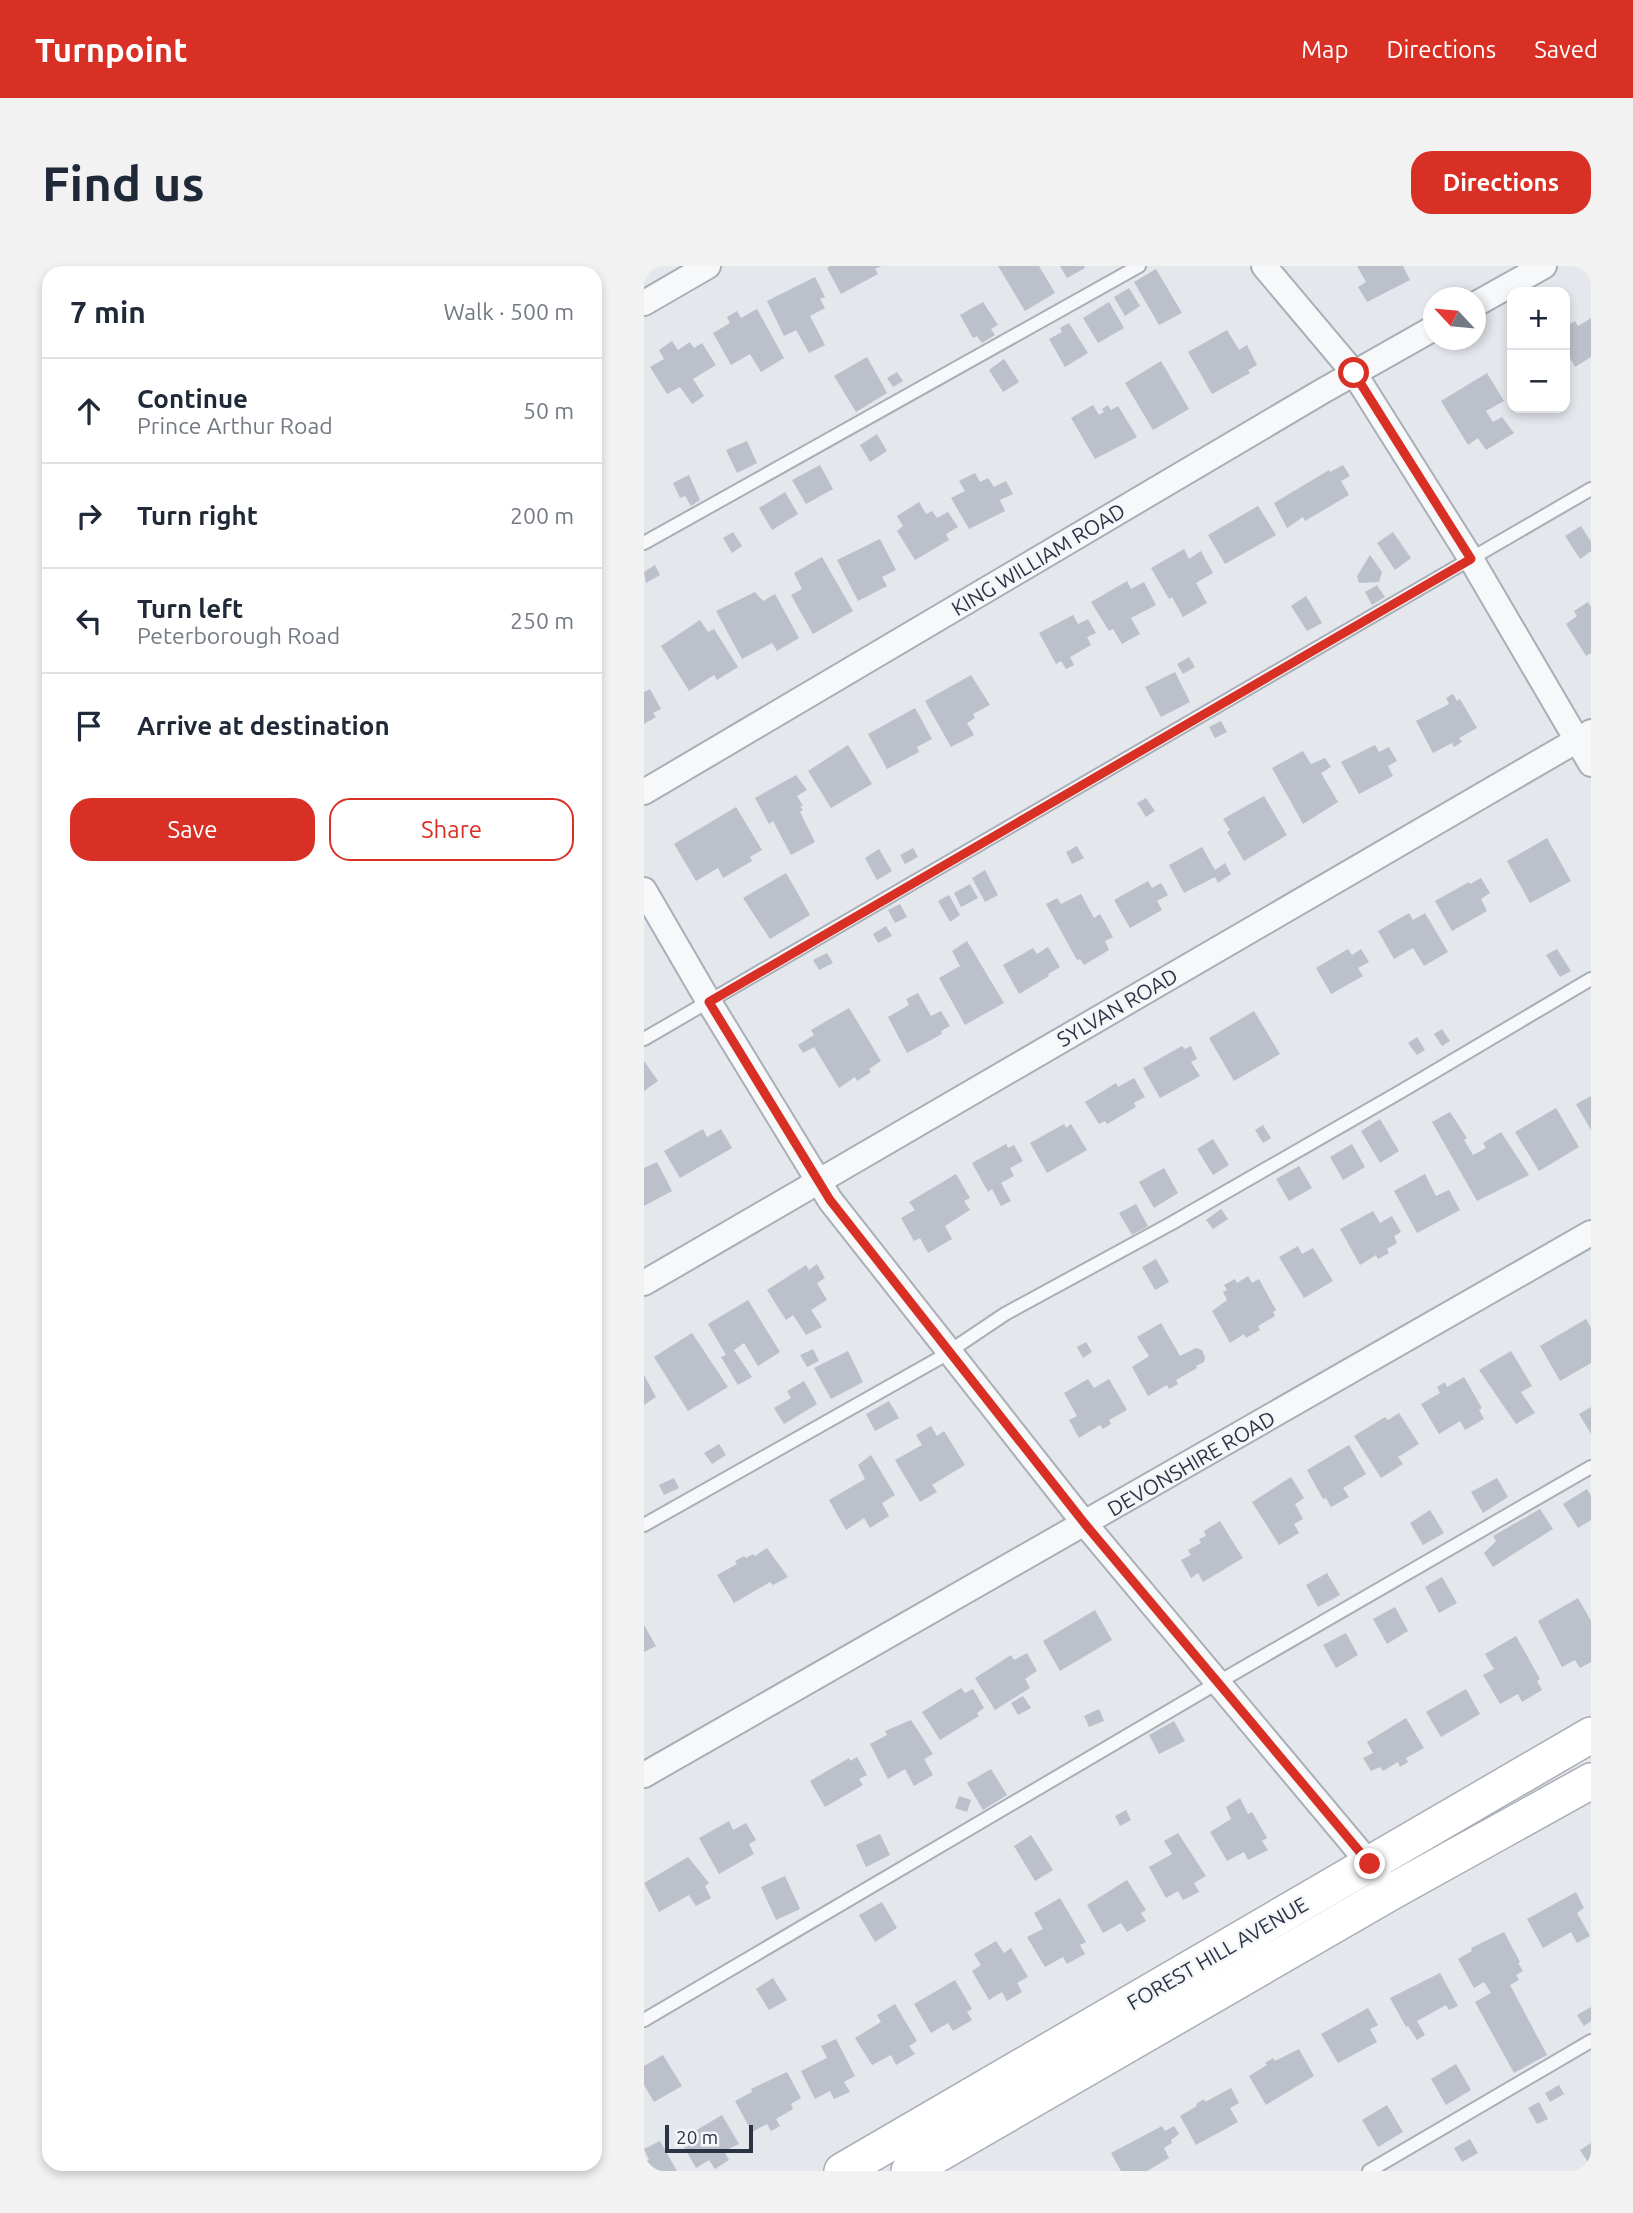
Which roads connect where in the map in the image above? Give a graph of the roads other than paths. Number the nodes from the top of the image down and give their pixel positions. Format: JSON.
{"nodes":[{"id":1,"x":708,"y":266,"type":"edge"},
{"id":2,"x":1139,"y":266,"type":"edge"},
{"id":3,"x":1264,"y":266,"type":"edge"},
{"id":4,"x":1544,"y":266,"type":"edge"},
{"id":5,"x":1486,"y":298,"type":"edge"},
{"id":6,"x":644,"y":303,"type":"edge"},
{"id":7,"x":1423,"y":334,"type":"edge"},
{"id":8,"x":1354,"y":373,"type":"junction"},
{"id":9,"x":1591,"y":489,"type":"edge"},
{"id":10,"x":644,"y":543,"type":"edge"},
{"id":11,"x":1471,"y":559,"type":"junction"},
{"id":12,"x":1584,"y":736,"type":"edge"},
{"id":13,"x":1591,"y":764,"type":"edge"},
{"id":14,"x":644,"y":792,"type":"edge"},
{"id":15,"x":644,"y":890,"type":"edge"},
{"id":16,"x":1591,"y":979,"type":"edge"},
{"id":17,"x":709,"y":1002,"type":"junction"},
{"id":18,"x":644,"y":1040,"type":"edge"},
{"id":19,"x":818,"y":1181,"type":"junction"},
{"id":20,"x":1591,"y":1233,"type":"edge"},
{"id":21,"x":644,"y":1283,"type":"edge"},
{"id":22,"x":948,"y":1351,"type":"junction"},
{"id":23,"x":1591,"y":1466,"type":"edge"},
{"id":24,"x":1085,"y":1524,"type":"junction"},
{"id":25,"x":644,"y":1525,"type":"edge"},
{"id":26,"x":1217,"y":1682,"type":"junction"},
{"id":27,"x":1591,"y":1735,"type":"edge"},
{"id":28,"x":644,"y":1775,"type":"edge"},
{"id":29,"x":1591,"y":1781,"type":"edge"},
{"id":30,"x":1370,"y":1864,"type":"junction"},
{"id":31,"x":1393,"y":1891,"type":"junction"},
{"id":32,"x":644,"y":2020,"type":"edge"},
{"id":33,"x":1591,"y":2041,"type":"edge"},
{"id":34,"x":886,"y":2160,"type":"edge"},
{"id":35,"x":842,"y":2171,"type":"edge"},
{"id":36,"x":909,"y":2171,"type":"edge"},
{"id":37,"x":1369,"y":2171,"type":"edge"}],
"edges":[{"from":1,"to":6,"type":"street"},
{"from":2,"to":10,"type":"lane"},
{"from":3,"to":8,"type":"street"},
{"from":4,"to":5,"type":"street"},
{"from":7,"to":8,"type":"street","name":"KING WILLIAM ROAD"},
{"from":8,"to":11,"type":"street"},
{"from":8,"to":14,"type":"street","name":"KING WILLIAM ROAD"},
{"from":9,"to":11,"type":"lane"},
{"from":11,"to":12,"type":"street"},
{"from":11,"to":17,"type":"lane"},
{"from":12,"to":13,"type":"street"},
{"from":12,"to":19,"type":"street","name":"SYLVAN ROAD"},
{"from":15,"to":17,"type":"street"},
{"from":16,"to":22,"type":"lane"},
{"from":17,"to":18,"type":"lane"},
{"from":17,"to":19,"type":"street"},
{"from":19,"to":21,"type":"street","name":"SYLVAN ROAD"},
{"from":19,"to":22,"type":"street"},
{"from":20,"to":24,"type":"street","name":"DEVONSHIRE ROAD"},
{"from":22,"to":24,"type":"street"},
{"from":22,"to":25,"type":"lane"},
{"from":23,"to":26,"type":"lane"},
{"from":24,"to":26,"type":"street"},
{"from":24,"to":28,"type":"street","name":"DEVONSHIRE ROAD"},
{"from":26,"to":30,"type":"street"},
{"from":26,"to":32,"type":"lane"},
{"from":27,"to":30,"type":"main road","name":"FOREST HILL AVENUE"},
{"from":29,"to":31,"type":"main road","name":"FOREST HILL AVENUE"},
{"from":30,"to":31,"type":"street"},
{"from":30,"to":34,"type":"main road","name":"FOREST HILL AVENUE"},
{"from":31,"to":36,"type":"main road","name":"FOREST HILL AVENUE"},
{"from":33,"to":37,"type":"lane"},
{"from":34,"to":35,"type":"main road","name":"FOREST HILL AVENUE"}]}
